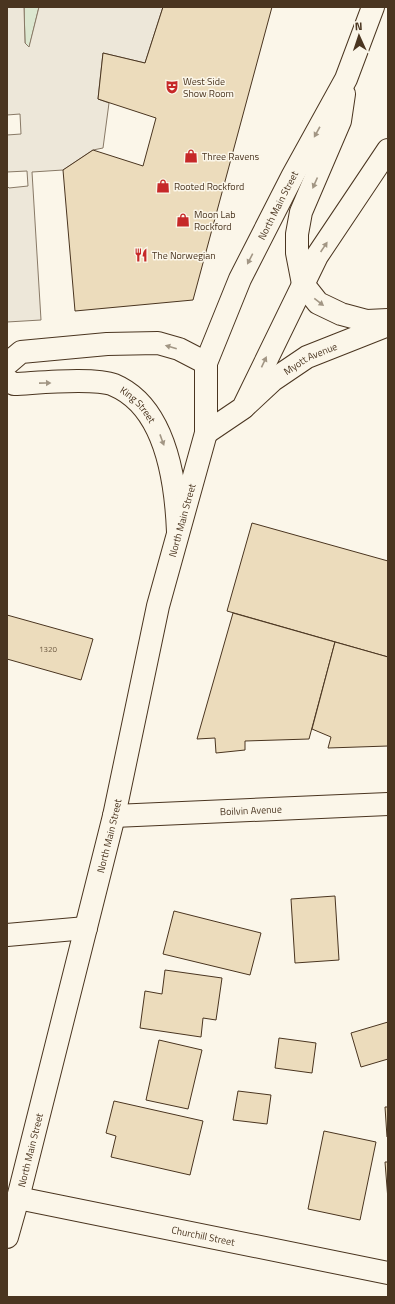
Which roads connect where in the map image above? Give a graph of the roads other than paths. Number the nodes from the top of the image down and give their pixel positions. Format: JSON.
{"nodes":[{"id":1,"x":373,"y":7,"type":"edge"},
{"id":2,"x":346,"y":79,"type":"junction"},
{"id":3,"x":388,"y":150,"type":"edge"},
{"id":4,"x":303,"y":284,"type":"junction"},
{"id":5,"x":388,"y":320,"type":"edge"},
{"id":6,"x":388,"y":325,"type":"edge"},
{"id":7,"x":206,"y":363,"type":"junction"},
{"id":8,"x":7,"y":364,"type":"edge"},
{"id":9,"x":7,"y":380,"type":"edge"},
{"id":10,"x":243,"y":408,"type":"junction"},
{"id":11,"x":206,"y":433,"type":"junction"},
{"id":12,"x":178,"y":534,"type":"junction"},
{"id":13,"x":388,"y":804,"type":"edge"},
{"id":14,"x":114,"y":816,"type":"junction"},
{"id":15,"x":86,"y":928,"type":"junction"},
{"id":16,"x":7,"y":935,"type":"edge"},
{"id":17,"x":18,"y":1198,"type":"junction"},
{"id":18,"x":7,"y":1237,"type":"edge"},
{"id":19,"x":388,"y":1273,"type":"edge"}],
"edges":[{"from":1,"to":2,"type":"main road","name":"North Main Street"},
{"from":2,"to":4,"type":"main road","one_way":true},
{"from":2,"to":7,"type":"main road","name":"North Main Street","one_way":true},
{"from":4,"to":3,"type":"main road","one_way":true},
{"from":4,"to":5,"type":"main road","one_way":true},
{"from":10,"to":4,"type":"main road","one_way":true},
{"from":6,"to":10,"type":"main road","name":"Myott Avenue"},
{"from":7,"to":8,"type":"main road","one_way":true},
{"from":7,"to":11,"type":"main road","name":"North Main Street"},
{"from":9,"to":12,"type":"main road","name":"King Street","one_way":true},
{"from":10,"to":11,"type":"main road"},
{"from":11,"to":12,"type":"main road","name":"North Main Street"},
{"from":12,"to":14,"type":"main road","name":"North Main Street"},
{"from":13,"to":14,"type":"main road","name":"Boilvin Avenue"},
{"from":14,"to":15,"type":"main road","name":"North Main Street"},
{"from":15,"to":16,"type":"main road"},
{"from":15,"to":17,"type":"main road","name":"North Main Street"},
{"from":17,"to":18,"type":"main road","name":"North Main Street"},
{"from":17,"to":19,"type":"main road","name":"Churchill Street"}]}
